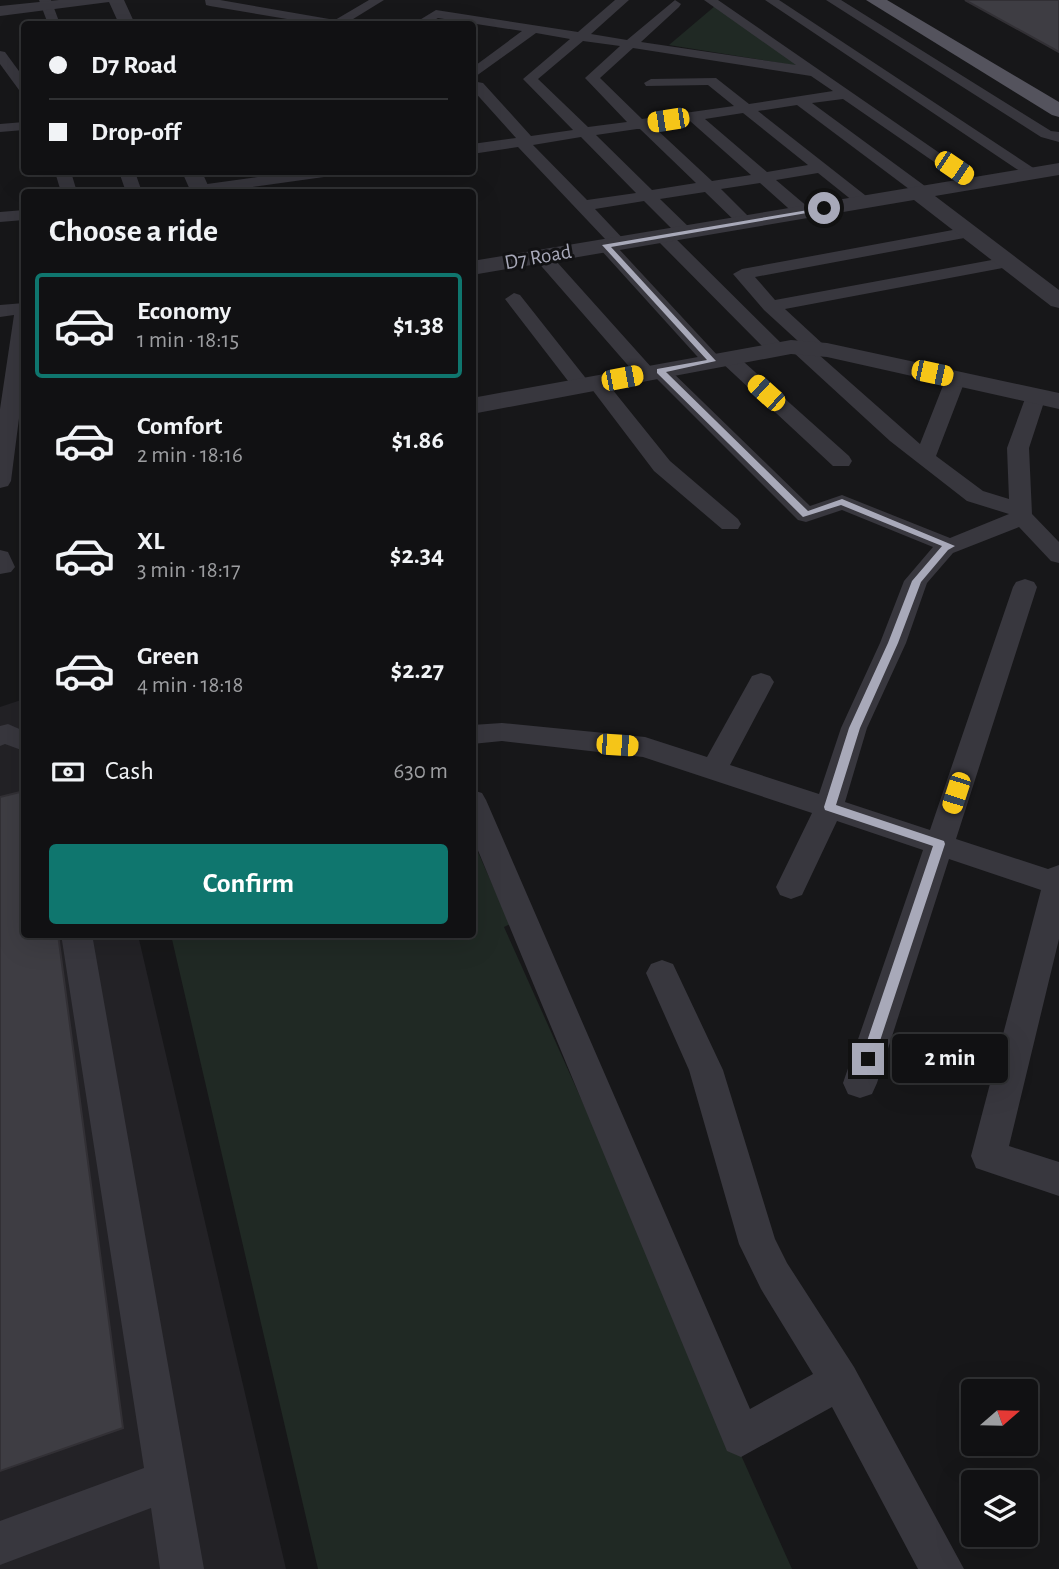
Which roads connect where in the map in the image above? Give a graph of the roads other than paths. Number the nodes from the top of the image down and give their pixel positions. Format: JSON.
{"nodes":[{"id":1,"x":103,"y":0,"type":"edge"},
{"id":2,"x":116,"y":0,"type":"edge"},
{"id":3,"x":215,"y":0,"type":"edge"},
{"id":4,"x":268,"y":0,"type":"edge"},
{"id":5,"x":378,"y":0,"type":"edge"},
{"id":6,"x":623,"y":0,"type":"edge"},
{"id":7,"x":710,"y":0,"type":"edge"},
{"id":8,"x":771,"y":0,"type":"edge"},
{"id":9,"x":832,"y":0,"type":"edge"},
{"id":10,"x":875,"y":0,"type":"edge"},
{"id":11,"x":900,"y":0,"type":"edge"},
{"id":12,"x":46,"y":3,"type":"edge"},
{"id":13,"x":676,"y":4,"type":"dead end"},
{"id":14,"x":314,"y":6,"type":"dead end"},
{"id":15,"x":491,"y":6,"type":"dead end"},
{"id":16,"x":249,"y":10,"type":"junction"},
{"id":17,"x":0,"y":11,"type":"edge"},
{"id":18,"x":293,"y":17,"type":"junction"},
{"id":19,"x":53,"y":21,"type":"edge"},
{"id":20,"x":126,"y":21,"type":"edge"},
{"id":21,"x":318,"y":21,"type":"edge"},
{"id":22,"x":341,"y":21,"type":"edge"},
{"id":23,"x":424,"y":21,"type":"edge"},
{"id":24,"x":457,"y":21,"type":"edge"},
{"id":25,"x":476,"y":22,"type":"edge"},
{"id":26,"x":476,"y":25,"type":"edge"},
{"id":27,"x":533,"y":29,"type":"junction"},
{"id":28,"x":580,"y":36,"type":"junction"},
{"id":29,"x":630,"y":44,"type":"junction"},
{"id":30,"x":681,"y":52,"type":"junction"},
{"id":31,"x":0,"y":55,"type":"edge"},
{"id":32,"x":476,"y":72,"type":"edge"},
{"id":33,"x":812,"y":72,"type":"junction"},
{"id":34,"x":21,"y":83,"type":"edge"},
{"id":35,"x":651,"y":83,"type":"junction"},
{"id":36,"x":476,"y":86,"type":"edge"},
{"id":37,"x":1059,"y":92,"type":"edge"},
{"id":38,"x":845,"y":94,"type":"junction"},
{"id":39,"x":800,"y":101,"type":"junction"},
{"id":40,"x":744,"y":109,"type":"junction"},
{"id":41,"x":1059,"y":111,"type":"edge"},
{"id":42,"x":695,"y":116,"type":"junction"},
{"id":43,"x":641,"y":125,"type":"junction"},
{"id":44,"x":21,"y":126,"type":"edge"},
{"id":45,"x":0,"y":128,"type":"edge"},
{"id":46,"x":585,"y":133,"type":"junction"},
{"id":47,"x":1059,"y":137,"type":"edge"},
{"id":48,"x":525,"y":142,"type":"junction"},
{"id":49,"x":476,"y":148,"type":"edge"},
{"id":50,"x":822,"y":168,"type":"junction"},
{"id":51,"x":1059,"y":169,"type":"edge"},
{"id":52,"x":1033,"y":173,"type":"junction"},
{"id":53,"x":295,"y":175,"type":"edge"},
{"id":54,"x":764,"y":177,"type":"junction"},
{"id":55,"x":975,"y":183,"type":"junction"},
{"id":56,"x":197,"y":185,"type":"edge"},
{"id":57,"x":709,"y":186,"type":"junction"},
{"id":58,"x":920,"y":192,"type":"junction"},
{"id":59,"x":648,"y":195,"type":"junction"},
{"id":60,"x":864,"y":202,"type":"junction"},
{"id":61,"x":583,"y":206,"type":"junction"},
{"id":62,"x":803,"y":212,"type":"junction"},
{"id":63,"x":21,"y":215,"type":"edge"},
{"id":64,"x":0,"y":218,"type":"edge"},
{"id":65,"x":746,"y":222,"type":"junction"},
{"id":66,"x":685,"y":232,"type":"junction"},
{"id":67,"x":969,"y":232,"type":"junction"},
{"id":68,"x":663,"y":236,"type":"junction"},
{"id":69,"x":612,"y":244,"type":"junction"},
{"id":70,"x":542,"y":256,"type":"junction"},
{"id":71,"x":1008,"y":262,"type":"junction"},
{"id":72,"x":476,"y":267,"type":"edge"},
{"id":73,"x":514,"y":299,"type":"dead end"},
{"id":74,"x":1058,"y":300,"type":"edge"},
{"id":75,"x":771,"y":306,"type":"junction"},
{"id":76,"x":0,"y":311,"type":"edge"},
{"id":77,"x":21,"y":311,"type":"edge"},
{"id":78,"x":21,"y":332,"type":"edge"},
{"id":79,"x":798,"y":349,"type":"junction"},
{"id":80,"x":720,"y":360,"type":"junction"},
{"id":81,"x":653,"y":372,"type":"junction"},
{"id":82,"x":956,"y":378,"type":"junction"},
{"id":83,"x":590,"y":384,"type":"junction"},
{"id":84,"x":1047,"y":398,"type":"edge"},
{"id":85,"x":476,"y":405,"type":"edge"},
{"id":86,"x":925,"y":458,"type":"junction"},
{"id":87,"x":841,"y":461,"type":"dead end"},
{"id":88,"x":0,"y":481,"type":"edge"},
{"id":89,"x":1021,"y":512,"type":"junction"},
{"id":90,"x":730,"y":524,"type":"dead end"},
{"id":91,"x":950,"y":546,"type":"junction"},
{"id":92,"x":1056,"y":549,"type":"edge"},
{"id":93,"x":1025,"y":587,"type":"dead end"},
{"id":94,"x":761,"y":682,"type":"dead end"},
{"id":95,"x":476,"y":734,"type":"edge"},
{"id":96,"x":0,"y":736,"type":"edge"},
{"id":97,"x":21,"y":740,"type":"edge"},
{"id":98,"x":714,"y":769,"type":"junction"},
{"id":99,"x":829,"y":807,"type":"junction"},
{"id":100,"x":476,"y":809,"type":"edge"},
{"id":101,"x":939,"y":844,"type":"junction"},
{"id":102,"x":1058,"y":881,"type":"edge"},
{"id":103,"x":791,"y":887,"type":"dead end"},
{"id":104,"x":77,"y":938,"type":"edge"},
{"id":105,"x":662,"y":973,"type":"dead end"},
{"id":106,"x":860,"y":1083,"type":"dead end"},
{"id":107,"x":1059,"y":1179,"type":"edge"},
{"id":108,"x":840,"y":1381,"type":"junction"},
{"id":109,"x":166,"y":1481,"type":"junction"},
{"id":110,"x":0,"y":1543,"type":"edge"},
{"id":111,"x":182,"y":1569,"type":"edge"},
{"id":112,"x":942,"y":1569,"type":"edge"}],
"edges":[{"from":1,"to":12,"type":"street"},
{"from":2,"to":20,"type":"street"},
{"from":3,"to":16,"type":"street"},
{"from":4,"to":16,"type":"street"},
{"from":5,"to":22,"type":"street"},
{"from":6,"to":28,"type":"street"},
{"from":7,"to":33,"type":"street"},
{"from":8,"to":52,"type":"street"},
{"from":9,"to":47,"type":"street"},
{"from":10,"to":41,"type":"main road"},
{"from":11,"to":37,"type":"main road"},
{"from":12,"to":17,"type":"street"},
{"from":12,"to":19,"type":"street"},
{"from":13,"to":29,"type":"street"},
{"from":14,"to":18,"type":"street"},
{"from":15,"to":25,"type":"street"},
{"from":16,"to":18,"type":"street"},
{"from":18,"to":21,"type":"street"},
{"from":23,"to":24,"type":"street"},
{"from":26,"to":27,"type":"street"},
{"from":27,"to":28,"type":"street"},
{"from":27,"to":32,"type":"street"},
{"from":28,"to":29,"type":"street"},
{"from":28,"to":46,"type":"street"},
{"from":29,"to":30,"type":"street"},
{"from":29,"to":43,"type":"street"},
{"from":30,"to":33,"type":"street"},
{"from":30,"to":35,"type":"street"},
{"from":31,"to":34,"type":"street"},
{"from":33,"to":38,"type":"street"},
{"from":35,"to":40,"type":"street"},
{"from":35,"to":42,"type":"street"},
{"from":36,"to":48,"type":"street"},
{"from":38,"to":39,"type":"street"},
{"from":38,"to":55,"type":"street"},
{"from":39,"to":40,"type":"street"},
{"from":39,"to":58,"type":"street"},
{"from":40,"to":42,"type":"street"},
{"from":40,"to":50,"type":"street"},
{"from":42,"to":43,"type":"street"},
{"from":42,"to":54,"type":"street"},
{"from":43,"to":46,"type":"street"},
{"from":43,"to":57,"type":"street"},
{"from":44,"to":45,"type":"street"},
{"from":46,"to":48,"type":"street"},
{"from":46,"to":59,"type":"street"},
{"from":48,"to":49,"type":"street"},
{"from":48,"to":61,"type":"street"},
{"from":50,"to":54,"type":"street"},
{"from":50,"to":60,"type":"street"},
{"from":51,"to":52,"type":"street","name":"D7 Road"},
{"from":52,"to":55,"type":"street","name":"D7 Road"},
{"from":53,"to":56,"type":"street"},
{"from":54,"to":57,"type":"street"},
{"from":54,"to":62,"type":"street"},
{"from":55,"to":58,"type":"street","name":"D7 Road"},
{"from":57,"to":59,"type":"street"},
{"from":57,"to":65,"type":"street"},
{"from":58,"to":60,"type":"street","name":"D7 Road"},
{"from":58,"to":67,"type":"street"},
{"from":59,"to":61,"type":"street"},
{"from":59,"to":66,"type":"street"},
{"from":60,"to":62,"type":"street","name":"D7 Road"},
{"from":61,"to":69,"type":"street"},
{"from":62,"to":65,"type":"street","name":"D7 Road"},
{"from":63,"to":64,"type":"street"},
{"from":65,"to":66,"type":"street","name":"D7 Road"},
{"from":66,"to":68,"type":"street","name":"D7 Road"},
{"from":67,"to":71,"type":"street"},
{"from":67,"to":75,"type":"street"},
{"from":68,"to":69,"type":"street","name":"D7 Road"},
{"from":68,"to":79,"type":"street"},
{"from":69,"to":70,"type":"street","name":"D7 Road"},
{"from":69,"to":80,"type":"street"},
{"from":70,"to":72,"type":"street","name":"D7 Road"},
{"from":70,"to":81,"type":"street"},
{"from":71,"to":74,"type":"street"},
{"from":71,"to":75,"type":"street"},
{"from":73,"to":83,"type":"street"},
{"from":75,"to":79,"type":"street"},
{"from":76,"to":77,"type":"street"},
{"from":78,"to":88,"type":"street"},
{"from":79,"to":80,"type":"street"},
{"from":79,"to":82,"type":"street"},
{"from":79,"to":86,"type":"street"},
{"from":80,"to":81,"type":"street"},
{"from":80,"to":87,"type":"street"},
{"from":81,"to":83,"type":"street"},
{"from":81,"to":91,"type":"street"},
{"from":82,"to":84,"type":"street"},
{"from":82,"to":86,"type":"street"},
{"from":83,"to":85,"type":"street"},
{"from":83,"to":90,"type":"street"},
{"from":84,"to":89,"type":"street"},
{"from":86,"to":89,"type":"street"},
{"from":89,"to":91,"type":"street"},
{"from":89,"to":92,"type":"street"},
{"from":91,"to":99,"type":"street"},
{"from":93,"to":101,"type":"street"},
{"from":94,"to":98,"type":"street"},
{"from":95,"to":98,"type":"street"},
{"from":96,"to":97,"type":"street"},
{"from":98,"to":99,"type":"street"},
{"from":99,"to":101,"type":"street"},
{"from":99,"to":103,"type":"street"},
{"from":100,"to":108,"type":"street"},
{"from":101,"to":102,"type":"street"},
{"from":101,"to":106,"type":"street"},
{"from":102,"to":107,"type":"street"},
{"from":104,"to":109,"type":"street"},
{"from":105,"to":108,"type":"street"},
{"from":108,"to":112,"type":"street"},
{"from":109,"to":110,"type":"street"},
{"from":109,"to":111,"type":"street"}]}
